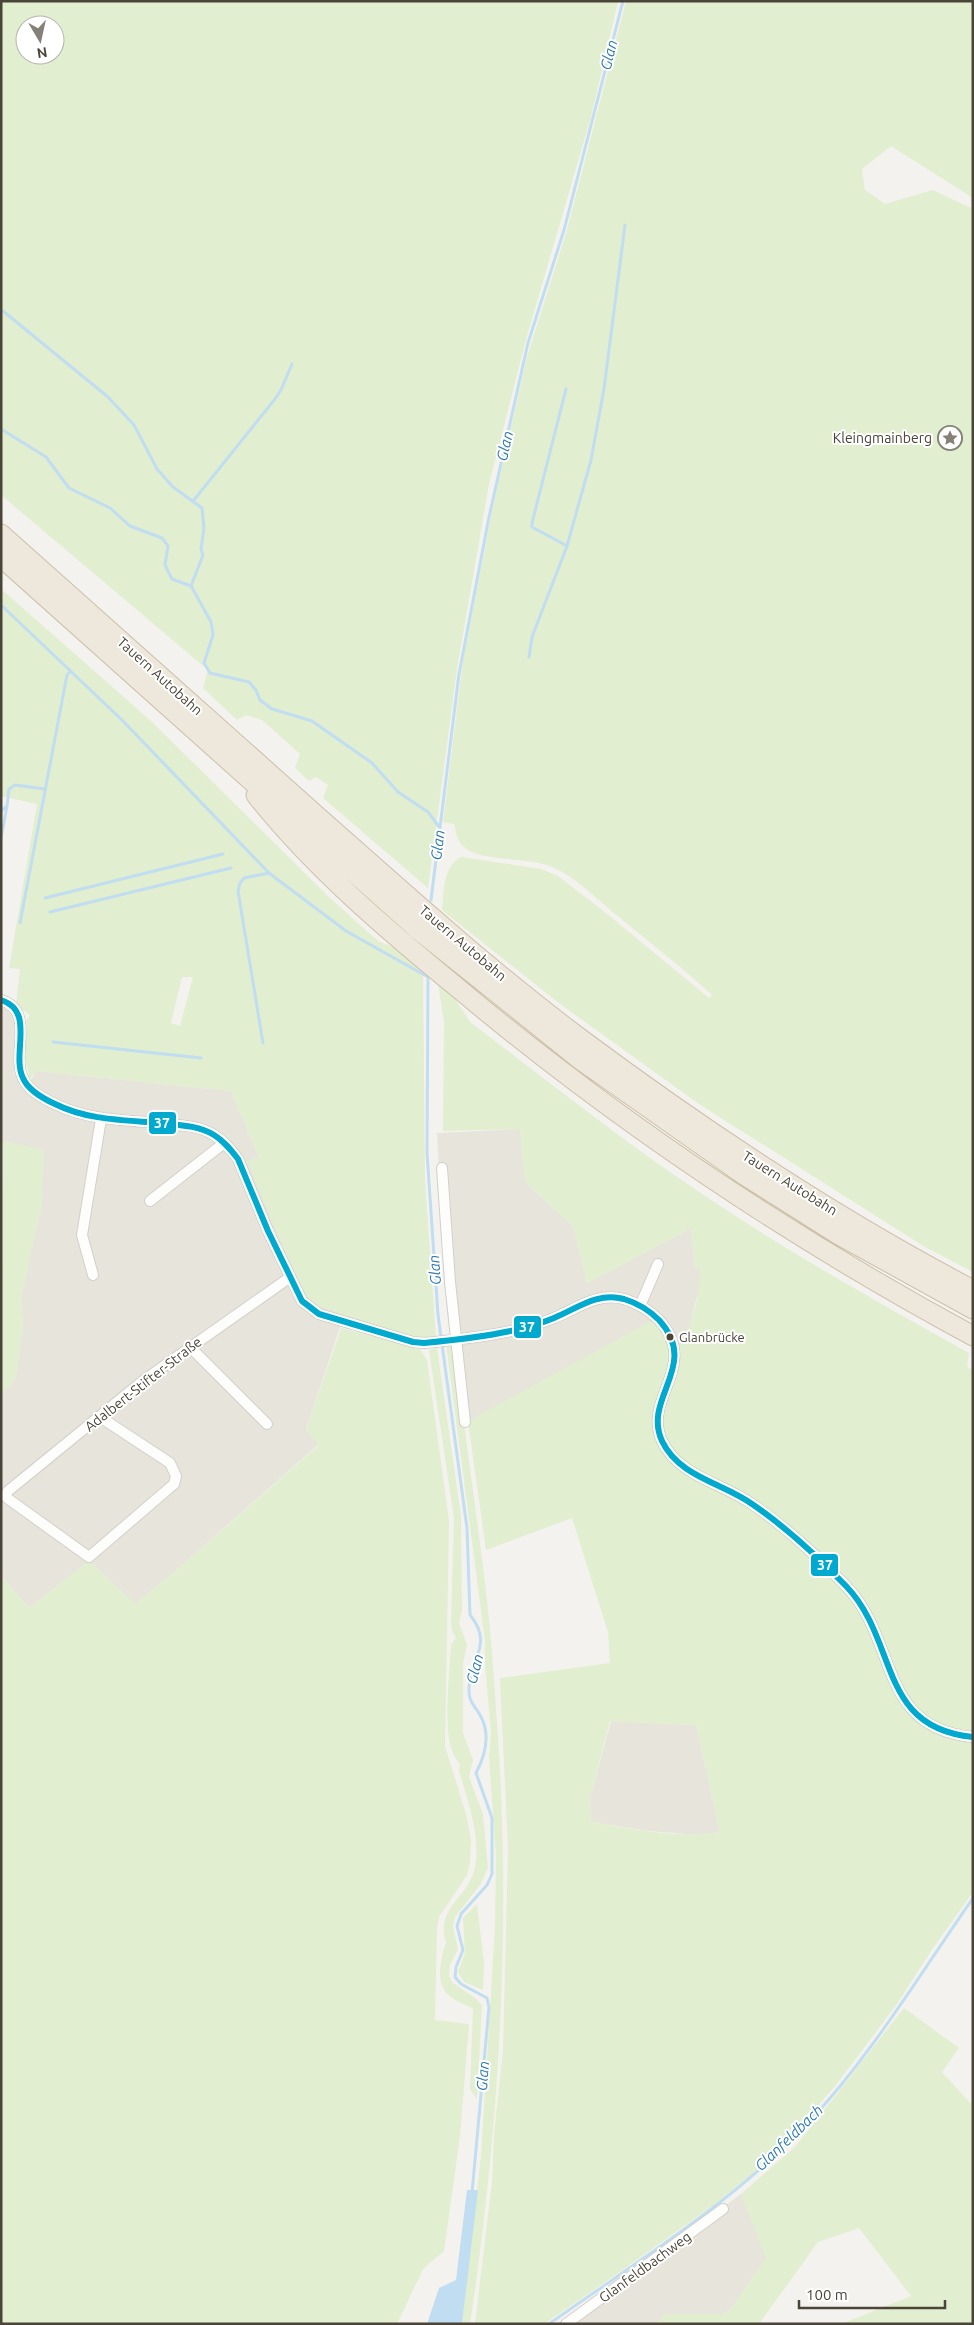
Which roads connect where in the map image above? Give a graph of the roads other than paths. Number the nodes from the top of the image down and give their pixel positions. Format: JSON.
{"nodes":[{"id":1,"x":1,"y":534,"type":"edge"},
{"id":2,"x":1,"y":557,"type":"edge"},
{"id":3,"x":222,"y":754,"type":"junction"},
{"id":4,"x":1,"y":1000,"type":"edge"},
{"id":5,"x":101,"y":1119,"type":"junction"},
{"id":6,"x":224,"y":1143,"type":"junction"},
{"id":7,"x":442,"y":1168,"type":"dead end"},
{"id":8,"x":150,"y":1201,"type":"dead end"},
{"id":9,"x":658,"y":1264,"type":"dead end"},
{"id":10,"x":93,"y":1276,"type":"dead end"},
{"id":11,"x":289,"y":1278,"type":"junction"},
{"id":12,"x":973,"y":1290,"type":"edge"},
{"id":13,"x":640,"y":1306,"type":"junction"},
{"id":14,"x":973,"y":1309,"type":"edge"},
{"id":15,"x":973,"y":1336,"type":"edge"},
{"id":16,"x":454,"y":1340,"type":"junction"},
{"id":17,"x":189,"y":1346,"type":"junction"},
{"id":18,"x":100,"y":1417,"type":"junction"},
{"id":19,"x":465,"y":1422,"type":"dead end"},
{"id":20,"x":267,"y":1424,"type":"dead end"},
{"id":21,"x":973,"y":1737,"type":"edge"},
{"id":22,"x":723,"y":2209,"type":"dead end"},
{"id":23,"x":566,"y":2324,"type":"edge"}],
"edges":[{"from":1,"to":12,"type":"highway","name":"Tauern Autobahn"},
{"from":2,"to":3,"type":"highway","name":"Tauern Autobahn"},
{"from":3,"to":14,"type":"highway"},
{"from":3,"to":15,"type":"highway"},
{"from":4,"to":5,"type":"street"},
{"from":5,"to":6,"type":"street"},
{"from":5,"to":10,"type":"street"},
{"from":6,"to":8,"type":"street"},
{"from":6,"to":11,"type":"street"},
{"from":7,"to":16,"type":"street"},
{"from":9,"to":13,"type":"street"},
{"from":11,"to":16,"type":"street"},
{"from":11,"to":17,"type":"street","name":"Adalbert-Stifter-Straße"},
{"from":13,"to":16,"type":"street"},
{"from":13,"to":21,"type":"street"},
{"from":16,"to":19,"type":"street"},
{"from":17,"to":18,"type":"street","name":"Adalbert-Stifter-Straße"},
{"from":17,"to":20,"type":"street"},
{"from":18,"to":18,"type":"street","name":"Adalbert-Stifter-Straße"},
{"from":22,"to":23,"type":"street","name":"Glanfeldbachweg"}]}
